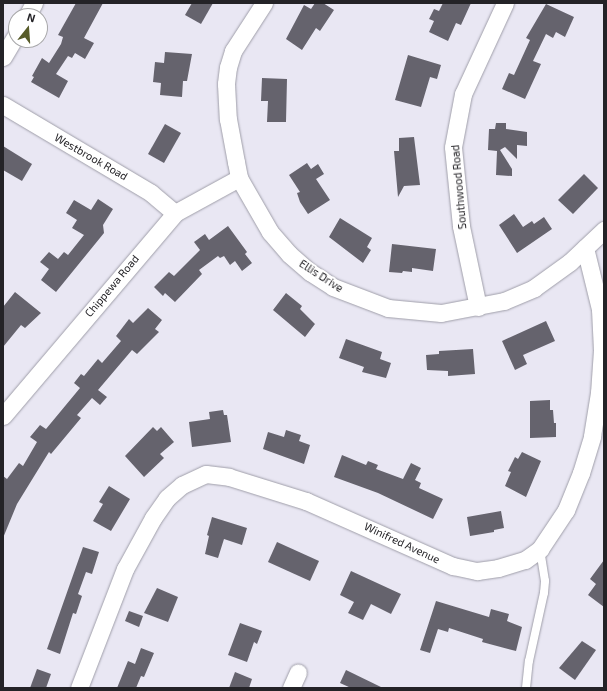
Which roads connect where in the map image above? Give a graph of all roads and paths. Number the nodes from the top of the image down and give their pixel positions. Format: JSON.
{"nodes":[{"id":1,"x":264,"y":3,"type":"edge"},
{"id":2,"x":505,"y":3,"type":"edge"},
{"id":3,"x":8,"y":48,"type":"edge"},
{"id":4,"x":3,"y":57,"type":"edge"},
{"id":5,"x":3,"y":106,"type":"edge"},
{"id":6,"x":239,"y":178,"type":"junction"},
{"id":7,"x":176,"y":213,"type":"junction"},
{"id":8,"x":604,"y":230,"type":"edge"},
{"id":9,"x":585,"y":248,"type":"junction"},
{"id":10,"x":478,"y":307,"type":"junction"},
{"id":11,"x":3,"y":416,"type":"edge"},
{"id":12,"x":540,"y":549,"type":"junction"},
{"id":13,"x":298,"y":672,"type":"dead end"},
{"id":14,"x":79,"y":688,"type":"edge"},
{"id":15,"x":291,"y":688,"type":"edge"},
{"id":16,"x":526,"y":688,"type":"edge"}],
"edges":[{"from":1,"to":6,"type":"street","name":"Ellis Drive"},
{"from":2,"to":10,"type":"street","name":"Southwood Road"},
{"from":3,"to":4,"type":"street"},
{"from":5,"to":7,"type":"street","name":"Westbrook Road"},
{"from":6,"to":7,"type":"street","name":"Chippewa Road"},
{"from":6,"to":10,"type":"street","name":"Ellis Drive"},
{"from":7,"to":11,"type":"street","name":"Chippewa Road"},
{"from":8,"to":9,"type":"street","name":"Ellis Drive"},
{"from":9,"to":10,"type":"street","name":"Ellis Drive"},
{"from":9,"to":12,"type":"street","name":"Winifred Avenue"},
{"from":12,"to":14,"type":"street","name":"Winifred Avenue"},
{"from":12,"to":16,"type":"lane"},
{"from":13,"to":15,"type":"street"}]}
